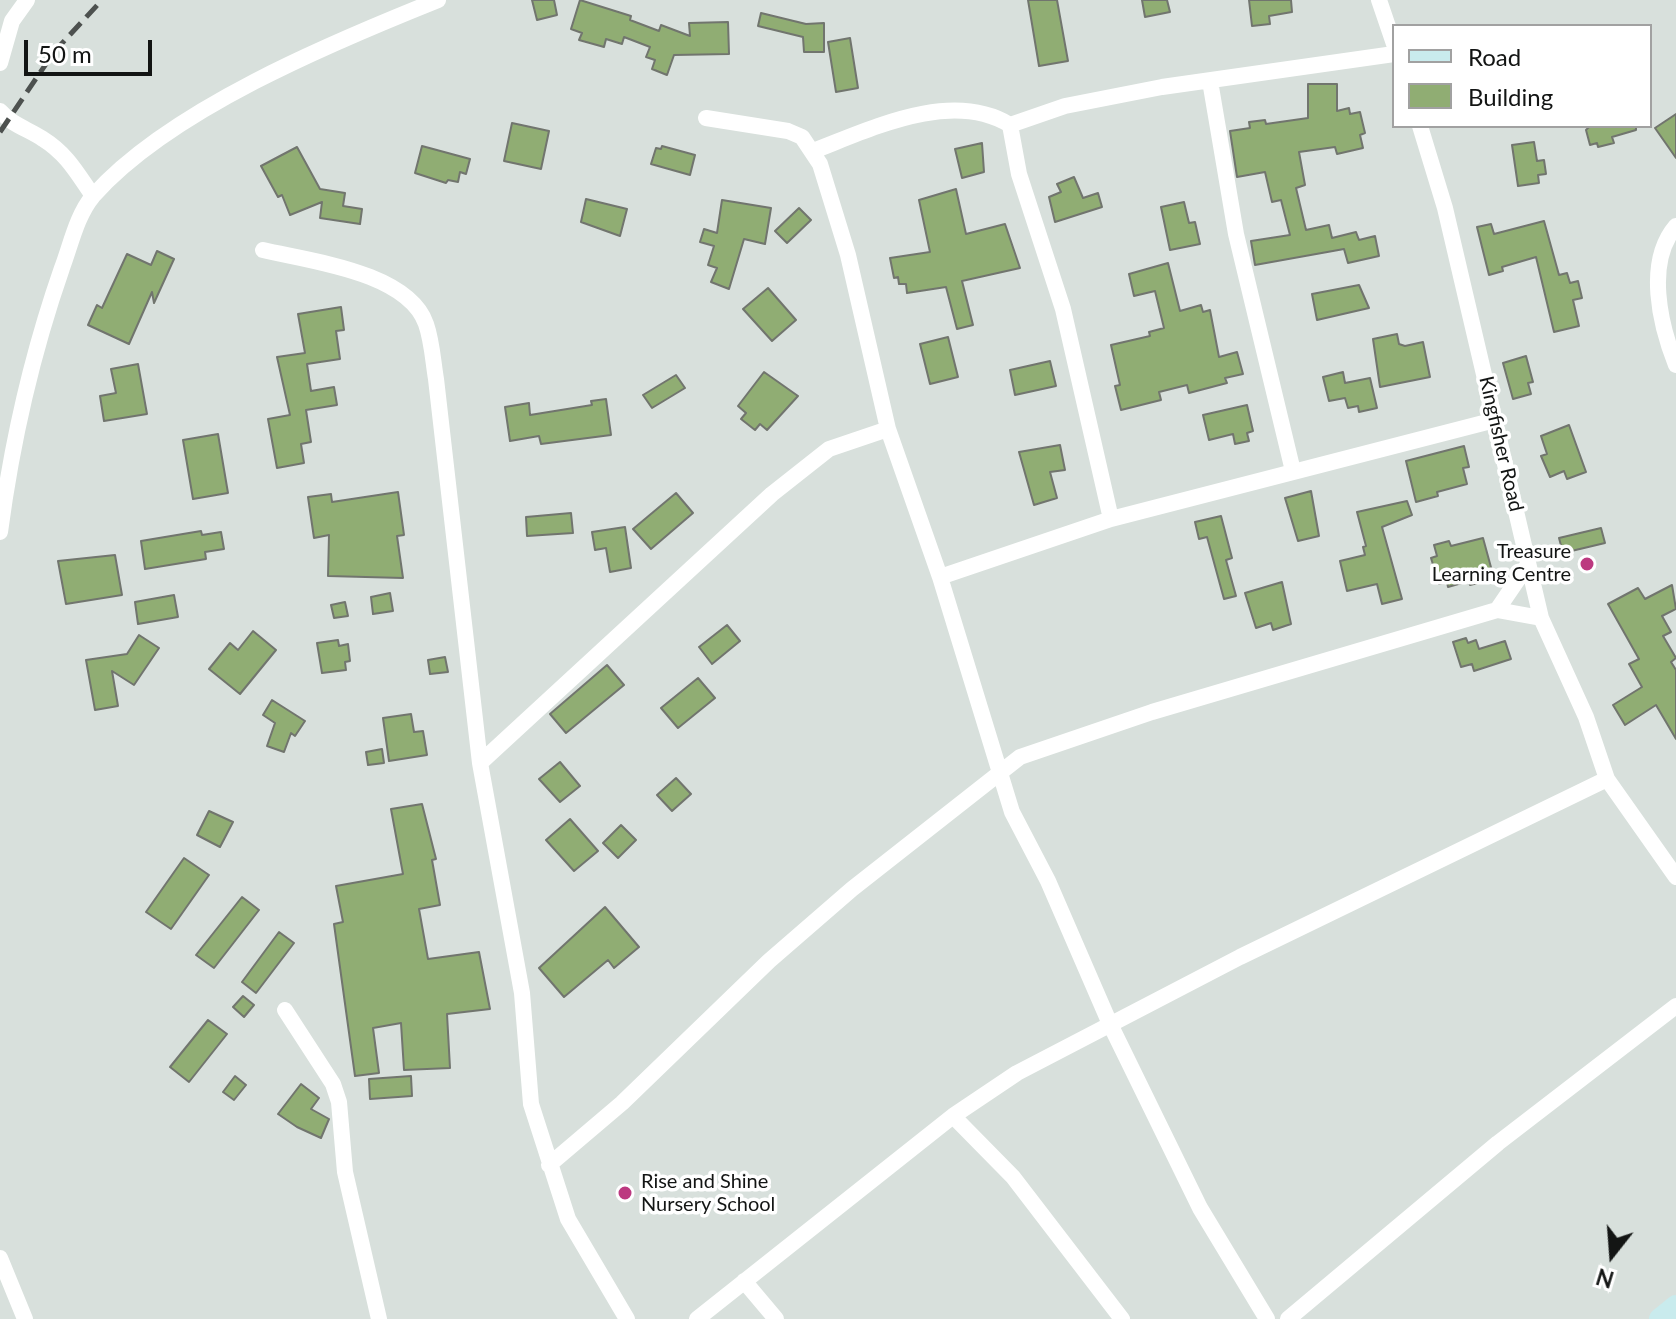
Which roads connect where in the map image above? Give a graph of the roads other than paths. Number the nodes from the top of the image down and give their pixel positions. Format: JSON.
{"nodes":[{"id":1,"x":27,"y":0,"type":"edge"},
{"id":2,"x":438,"y":0,"type":"edge"},
{"id":3,"x":1379,"y":0,"type":"edge"},
{"id":4,"x":1392,"y":38,"type":"edge"},
{"id":5,"x":1392,"y":54,"type":"edge"},
{"id":6,"x":0,"y":63,"type":"edge"},
{"id":7,"x":1210,"y":81,"type":"junction"},
{"id":8,"x":0,"y":111,"type":"edge"},
{"id":9,"x":706,"y":118,"type":"dead end"},
{"id":10,"x":1010,"y":125,"type":"junction"},
{"id":11,"x":1421,"y":128,"type":"edge"},
{"id":12,"x":813,"y":151,"type":"junction"},
{"id":13,"x":93,"y":196,"type":"junction"},
{"id":14,"x":1676,"y":226,"type":"edge"},
{"id":15,"x":263,"y":250,"type":"dead end"},
{"id":16,"x":1676,"y":365,"type":"edge"},
{"id":17,"x":1495,"y":420,"type":"junction"},
{"id":18,"x":888,"y":429,"type":"junction"},
{"id":19,"x":1293,"y":471,"type":"junction"},
{"id":20,"x":1111,"y":519,"type":"junction"},
{"id":21,"x":0,"y":532,"type":"edge"},
{"id":22,"x":1527,"y":566,"type":"junction"},
{"id":23,"x":940,"y":577,"type":"junction"},
{"id":24,"x":1497,"y":610,"type":"junction"},
{"id":25,"x":1541,"y":618,"type":"junction"},
{"id":26,"x":480,"y":763,"type":"junction"},
{"id":27,"x":998,"y":774,"type":"junction"},
{"id":28,"x":1607,"y":779,"type":"junction"},
{"id":29,"x":1676,"y":877,"type":"edge"},
{"id":30,"x":1676,"y":1006,"type":"edge"},
{"id":31,"x":285,"y":1010,"type":"dead end"},
{"id":32,"x":1110,"y":1024,"type":"junction"},
{"id":33,"x":953,"y":1116,"type":"junction"},
{"id":34,"x":549,"y":1165,"type":"junction"},
{"id":35,"x":0,"y":1258,"type":"edge"},
{"id":36,"x":744,"y":1281,"type":"junction"},
{"id":37,"x":1676,"y":1306,"type":"edge"},
{"id":38,"x":25,"y":1319,"type":"edge"},
{"id":39,"x":379,"y":1319,"type":"edge"},
{"id":40,"x":627,"y":1319,"type":"edge"},
{"id":41,"x":697,"y":1319,"type":"edge"},
{"id":42,"x":776,"y":1319,"type":"edge"},
{"id":43,"x":1122,"y":1319,"type":"edge"},
{"id":44,"x":1267,"y":1319,"type":"edge"},
{"id":45,"x":1288,"y":1319,"type":"edge"},
{"id":46,"x":1660,"y":1319,"type":"edge"}],
"edges":[{"from":1,"to":6,"type":"street"},
{"from":2,"to":13,"type":"street"},
{"from":3,"to":4,"type":"street"},
{"from":5,"to":7,"type":"street"},
{"from":7,"to":10,"type":"street"},
{"from":7,"to":19,"type":"street"},
{"from":8,"to":13,"type":"street"},
{"from":9,"to":12,"type":"street"},
{"from":10,"to":12,"type":"street"},
{"from":10,"to":20,"type":"street"},
{"from":11,"to":17,"type":"street","name":"Kingfisher Road"},
{"from":12,"to":18,"type":"street"},
{"from":13,"to":21,"type":"street"},
{"from":14,"to":16,"type":"street"},
{"from":15,"to":26,"type":"street"},
{"from":17,"to":19,"type":"street"},
{"from":17,"to":22,"type":"street","name":"Kingfisher Road"},
{"from":18,"to":23,"type":"street"},
{"from":18,"to":26,"type":"street"},
{"from":19,"to":20,"type":"street"},
{"from":20,"to":23,"type":"street"},
{"from":22,"to":24,"type":"street"},
{"from":22,"to":25,"type":"street","name":"Kingfisher Road"},
{"from":23,"to":27,"type":"street"},
{"from":24,"to":25,"type":"street"},
{"from":24,"to":27,"type":"street"},
{"from":25,"to":28,"type":"street","name":"Kingfisher Road"},
{"from":26,"to":34,"type":"street"},
{"from":27,"to":32,"type":"street"},
{"from":27,"to":34,"type":"street"},
{"from":28,"to":29,"type":"street","name":"Kingfisher Road"},
{"from":28,"to":32,"type":"street"},
{"from":30,"to":45,"type":"street"},
{"from":31,"to":39,"type":"street"},
{"from":32,"to":33,"type":"street"},
{"from":32,"to":44,"type":"street"},
{"from":33,"to":36,"type":"street"},
{"from":33,"to":43,"type":"street"},
{"from":34,"to":40,"type":"street"},
{"from":35,"to":38,"type":"street"},
{"from":36,"to":41,"type":"street"},
{"from":36,"to":42,"type":"street"},
{"from":37,"to":46,"type":"main road"}]}
